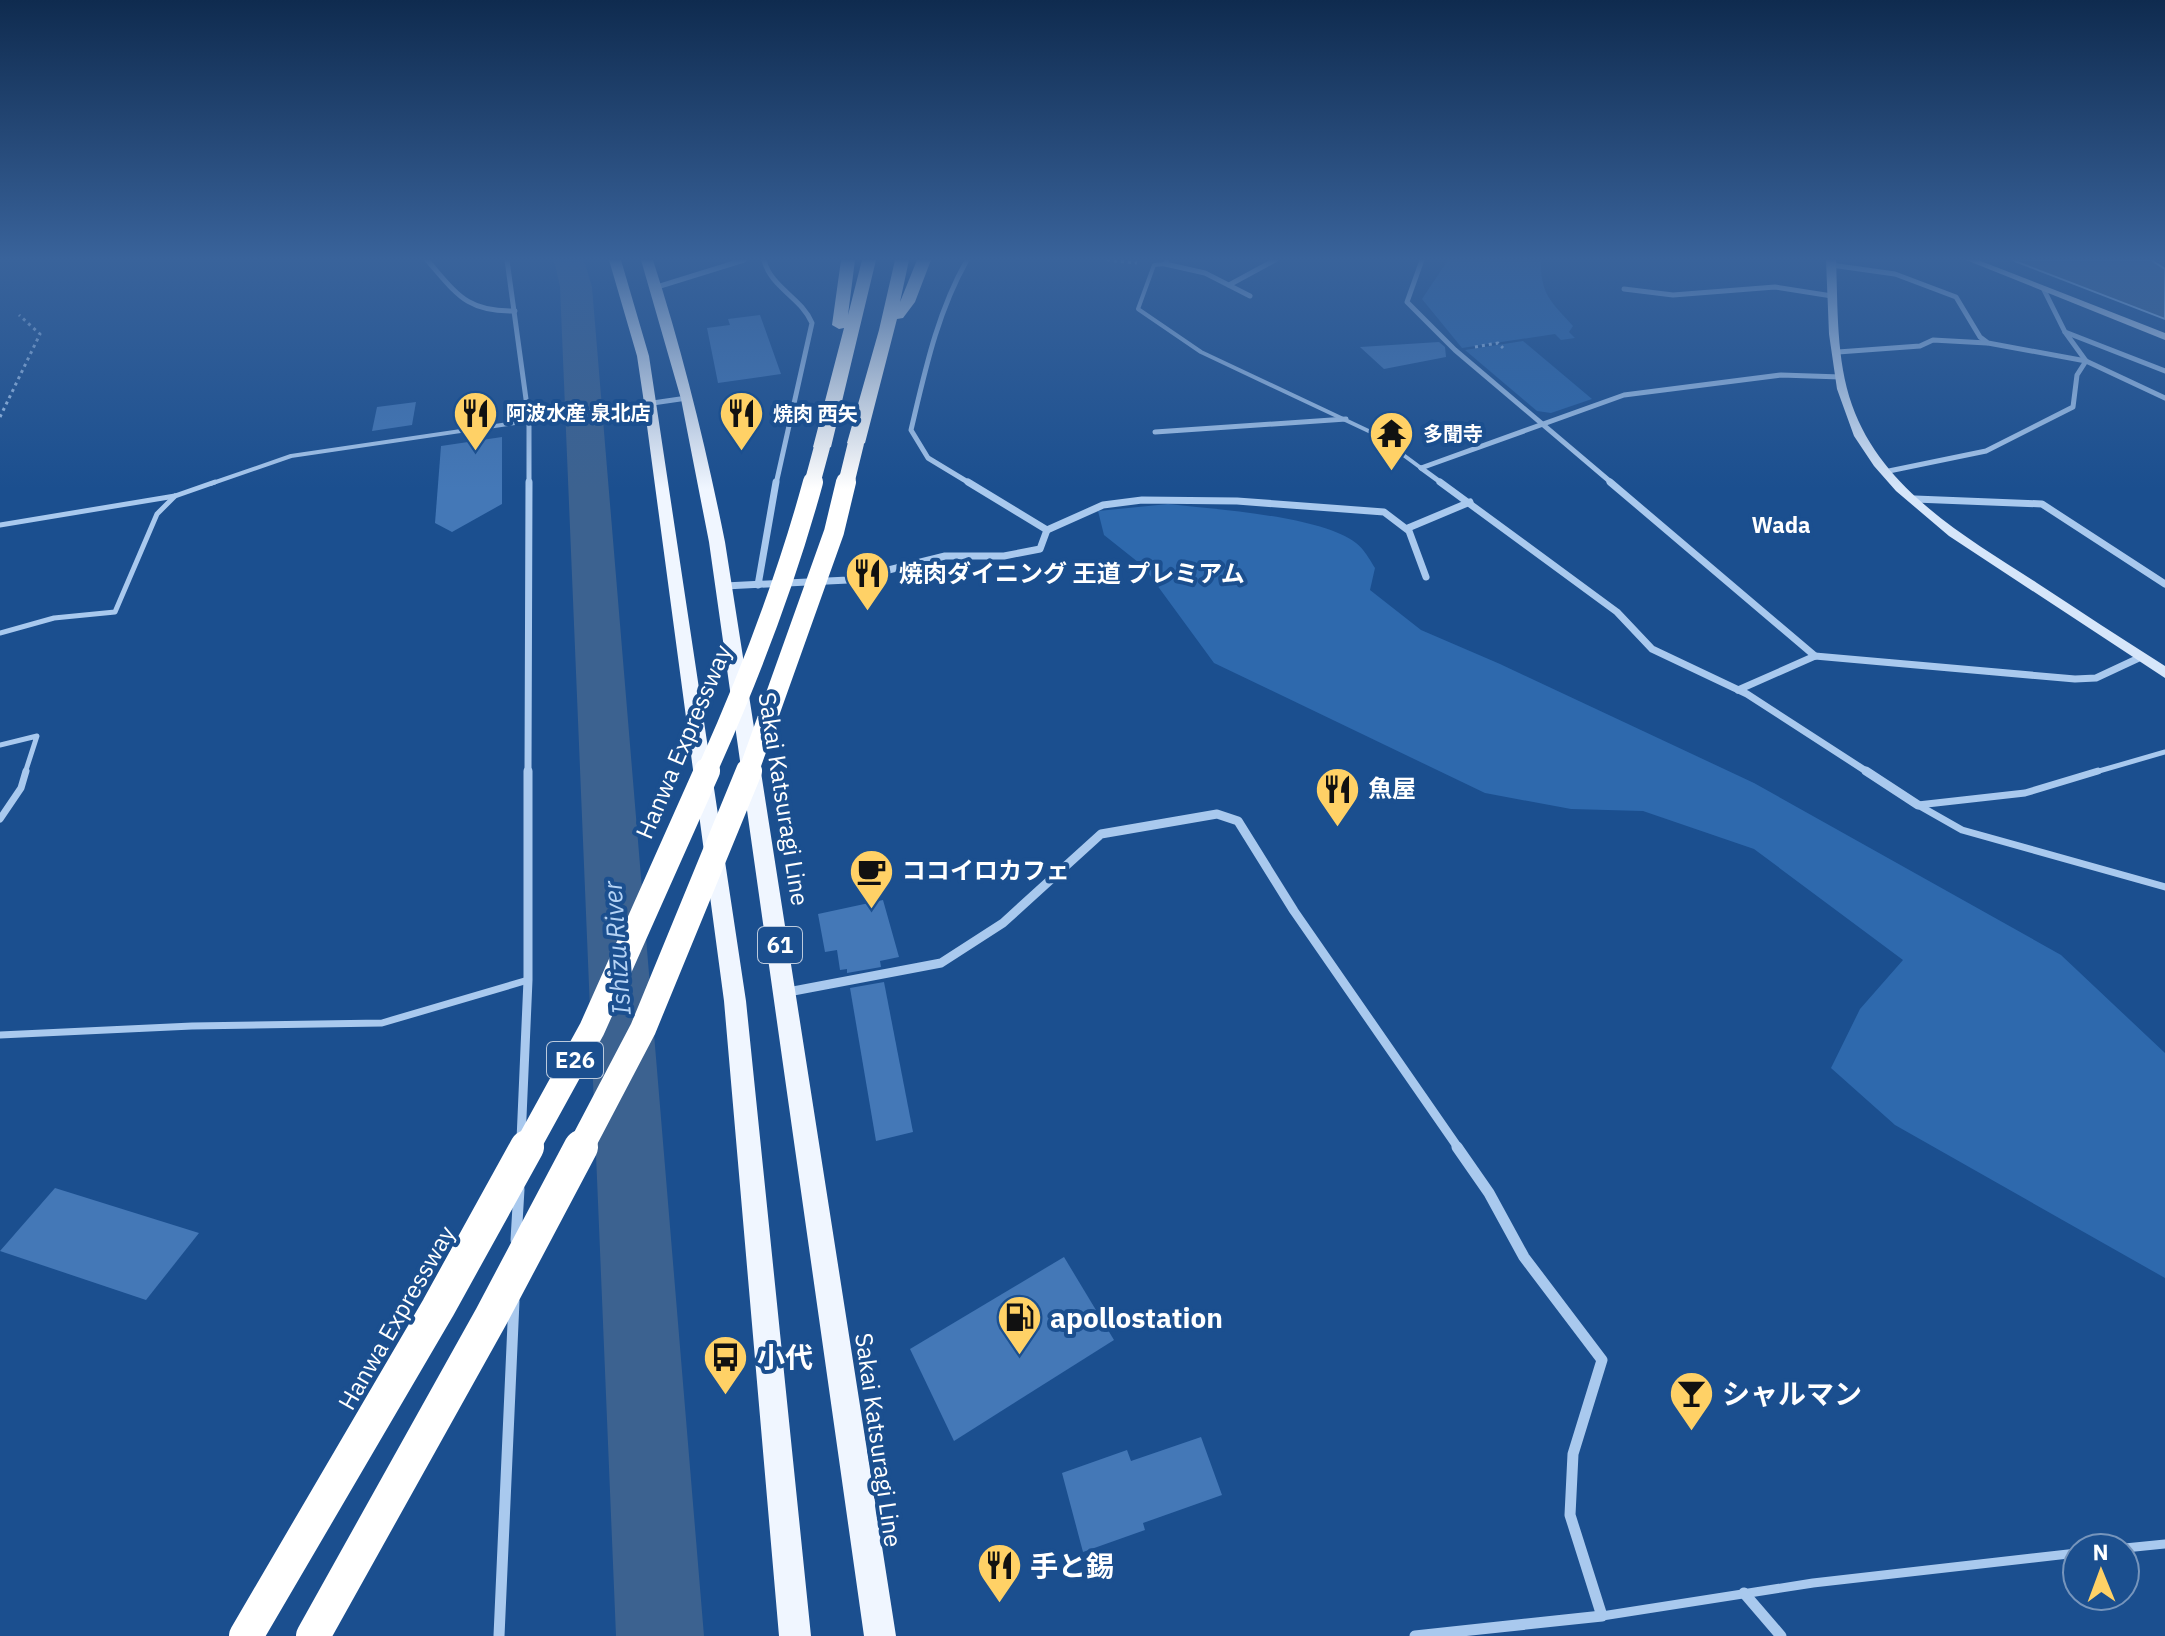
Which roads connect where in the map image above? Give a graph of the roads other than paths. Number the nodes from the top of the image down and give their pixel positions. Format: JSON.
{"nodes":[{"id":1,"x":519,"y":336,"type":"edge"},
{"id":2,"x":637,"y":336,"type":"edge"},
{"id":3,"x":670,"y":336,"type":"edge"},
{"id":4,"x":809,"y":336,"type":"edge"},
{"id":5,"x":837,"y":336,"type":"edge"},
{"id":6,"x":850,"y":336,"type":"edge"},
{"id":7,"x":885,"y":336,"type":"edge"},
{"id":8,"x":934,"y":336,"type":"edge"},
{"id":9,"x":1178,"y":336,"type":"edge"},
{"id":10,"x":1441,"y":336,"type":"edge"},
{"id":11,"x":1836,"y":336,"type":"edge"},
{"id":12,"x":1980,"y":336,"type":"edge"},
{"id":13,"x":2068,"y":336,"type":"edge"},
{"id":14,"x":2076,"y":336,"type":"edge"},
{"id":15,"x":1988,"y":343,"type":"junction"},
{"id":16,"x":1838,"y":352,"type":"junction"},
{"id":17,"x":2086,"y":361,"type":"junction"},
{"id":18,"x":2165,"y":371,"type":"edge"},
{"id":19,"x":1841,"y":377,"type":"junction"},
{"id":20,"x":687,"y":398,"type":"junction"},
{"id":21,"x":2165,"y":398,"type":"edge"},
{"id":22,"x":651,"y":403,"type":"junction"},
{"id":23,"x":1346,"y":419,"type":"junction"},
{"id":24,"x":534,"y":420,"type":"junction"},
{"id":25,"x":1541,"y":423,"type":"junction"},
{"id":26,"x":1155,"y":432,"type":"dead end"},
{"id":27,"x":822,"y":447,"type":"junction"},
{"id":28,"x":1421,"y":468,"type":"junction"},
{"id":29,"x":1884,"y":472,"type":"junction"},
{"id":30,"x":175,"y":496,"type":"junction"},
{"id":31,"x":1915,"y":499,"type":"junction"},
{"id":32,"x":1470,"y":502,"type":"junction"},
{"id":33,"x":0,"y":525,"type":"edge"},
{"id":34,"x":1408,"y":528,"type":"junction"},
{"id":35,"x":1047,"y":530,"type":"junction"},
{"id":36,"x":1426,"y":577,"type":"dead end"},
{"id":37,"x":2165,"y":584,"type":"edge"},
{"id":38,"x":758,"y":585,"type":"junction"},
{"id":39,"x":725,"y":586,"type":"junction"},
{"id":40,"x":0,"y":633,"type":"edge"},
{"id":41,"x":1815,"y":656,"type":"junction"},
{"id":42,"x":2141,"y":657,"type":"junction"},
{"id":43,"x":2165,"y":673,"type":"edge"},
{"id":44,"x":1738,"y":690,"type":"junction"},
{"id":45,"x":0,"y":745,"type":"edge"},
{"id":46,"x":2165,"y":752,"type":"edge"},
{"id":47,"x":1918,"y":805,"type":"junction"},
{"id":48,"x":0,"y":819,"type":"edge"},
{"id":49,"x":2165,"y":887,"type":"edge"},
{"id":50,"x":528,"y":980,"type":"junction"},
{"id":51,"x":787,"y":992,"type":"junction"},
{"id":52,"x":0,"y":1035,"type":"edge"},
{"id":53,"x":2165,"y":1544,"type":"edge"},
{"id":54,"x":2141,"y":1546,"type":"edge"},
{"id":55,"x":2061,"y":1555,"type":"edge"},
{"id":56,"x":1744,"y":1593,"type":"junction"},
{"id":57,"x":1602,"y":1616,"type":"junction"},
{"id":58,"x":246,"y":1636,"type":"edge"},
{"id":59,"x":313,"y":1636,"type":"edge"},
{"id":60,"x":499,"y":1636,"type":"edge"},
{"id":61,"x":795,"y":1636,"type":"edge"},
{"id":62,"x":880,"y":1636,"type":"edge"},
{"id":63,"x":1415,"y":1636,"type":"edge"},
{"id":64,"x":1781,"y":1636,"type":"edge"}],
"edges":[{"from":1,"to":24,"type":"street"},
{"from":2,"to":22,"type":"main road","number":"61"},
{"from":3,"to":20,"type":"main road","name":"Sakai Katsuragi Line","number":"61"},
{"from":4,"to":38,"type":"street"},
{"from":5,"to":27,"type":"highway"},
{"from":6,"to":27,"type":"highway","name":"Hanwa Expressway","number":"E26"},
{"from":7,"to":59,"type":"highway","number":"E26","bridge":true},
{"from":8,"to":35,"type":"street"},
{"from":9,"to":23,"type":"lane"},
{"from":10,"to":25,"type":"street"},
{"from":11,"to":16,"type":"street"},
{"from":12,"to":15,"type":"street"},
{"from":13,"to":17,"type":"street"},
{"from":14,"to":18,"type":"street"},
{"from":15,"to":16,"type":"street"},
{"from":15,"to":17,"type":"street"},
{"from":16,"to":19,"type":"street"},
{"from":17,"to":21,"type":"street"},
{"from":17,"to":29,"type":"street"},
{"from":19,"to":25,"type":"street"},
{"from":19,"to":29,"type":"street"},
{"from":20,"to":22,"type":"street"},
{"from":20,"to":39,"type":"main road","name":"Sakai Katsuragi Line","number":"61"},
{"from":22,"to":24,"type":"street"},
{"from":22,"to":61,"type":"main road","number":"61"},
{"from":23,"to":26,"type":"street"},
{"from":23,"to":28,"type":"lane"},
{"from":24,"to":30,"type":"lane"},
{"from":24,"to":50,"type":"street"},
{"from":25,"to":28,"type":"street"},
{"from":25,"to":41,"type":"street"},
{"from":27,"to":58,"type":"highway","name":"Hanwa Expressway","number":"E26","bridge":true},
{"from":28,"to":32,"type":"street"},
{"from":29,"to":31,"type":"street"},
{"from":30,"to":33,"type":"lane"},
{"from":30,"to":40,"type":"lane"},
{"from":31,"to":37,"type":"street"},
{"from":31,"to":42,"type":"street"},
{"from":32,"to":34,"type":"street"},
{"from":32,"to":44,"type":"street"},
{"from":34,"to":35,"type":"street"},
{"from":34,"to":36,"type":"street"},
{"from":35,"to":38,"type":"street"},
{"from":38,"to":39,"type":"street"},
{"from":39,"to":51,"type":"main road","name":"Sakai Katsuragi Line","number":"61"},
{"from":41,"to":42,"type":"street"},
{"from":41,"to":44,"type":"street"},
{"from":42,"to":43,"type":"street"},
{"from":44,"to":47,"type":"street"},
{"from":45,"to":48,"type":"lane"},
{"from":46,"to":47,"type":"lane"},
{"from":47,"to":49,"type":"lane"},
{"from":50,"to":52,"type":"lane"},
{"from":50,"to":60,"type":"street"},
{"from":51,"to":57,"type":"street"},
{"from":51,"to":62,"type":"main road","name":"Sakai Katsuragi Line","number":"61"},
{"from":53,"to":54,"type":"lane"},
{"from":55,"to":56,"type":"lane"},
{"from":56,"to":57,"type":"lane"},
{"from":56,"to":64,"type":"street"},
{"from":57,"to":63,"type":"street"}]}
